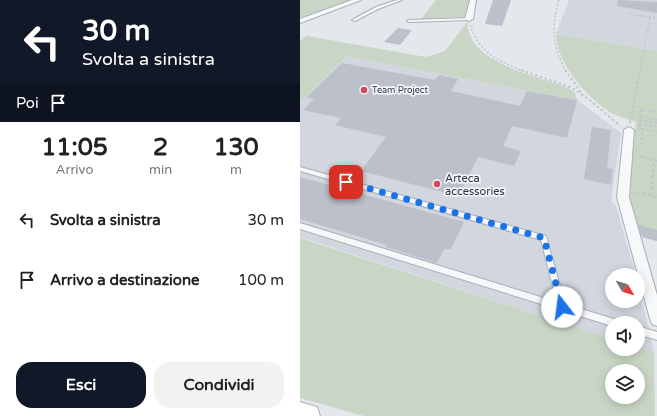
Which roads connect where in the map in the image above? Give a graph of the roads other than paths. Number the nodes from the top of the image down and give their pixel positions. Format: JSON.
{"nodes":[{"id":1,"x":358,"y":0,"type":"edge"},
{"id":2,"x":400,"y":0,"type":"edge"},
{"id":3,"x":473,"y":0,"type":"edge"},
{"id":4,"x":469,"y":19,"type":"joint"},
{"id":5,"x":354,"y":20,"type":"dead end"},
{"id":6,"x":300,"y":21,"type":"edge"},
{"id":7,"x":410,"y":21,"type":"dead end"},
{"id":8,"x":634,"y":127,"type":"road end"},
{"id":9,"x":300,"y":170,"type":"edge"},
{"id":10,"x":300,"y":226,"type":"edge"},
{"id":11,"x":562,"y":307,"type":"junction"},
{"id":12,"x":657,"y":319,"type":"edge"},
{"id":13,"x":605,"y":320,"type":"edge"},
{"id":14,"x":645,"y":332,"type":"edge"},
{"id":15,"x":657,"y":336,"type":"edge"},
{"id":16,"x":300,"y":414,"type":"edge"},
{"id":17,"x":308,"y":416,"type":"edge"}],
"edges":[{"from":1,"to":6,"type":"street"},
{"from":2,"to":5,"type":"lane"},
{"from":3,"to":4,"type":"street"},
{"from":4,"to":7,"type":"lane"},
{"from":8,"to":12,"type":"street"},
{"from":9,"to":11,"type":"lane"},
{"from":10,"to":11,"type":"lane"},
{"from":11,"to":13,"type":"lane"},
{"from":14,"to":15,"type":"lane"},
{"from":16,"to":17,"type":"main road"}]}
